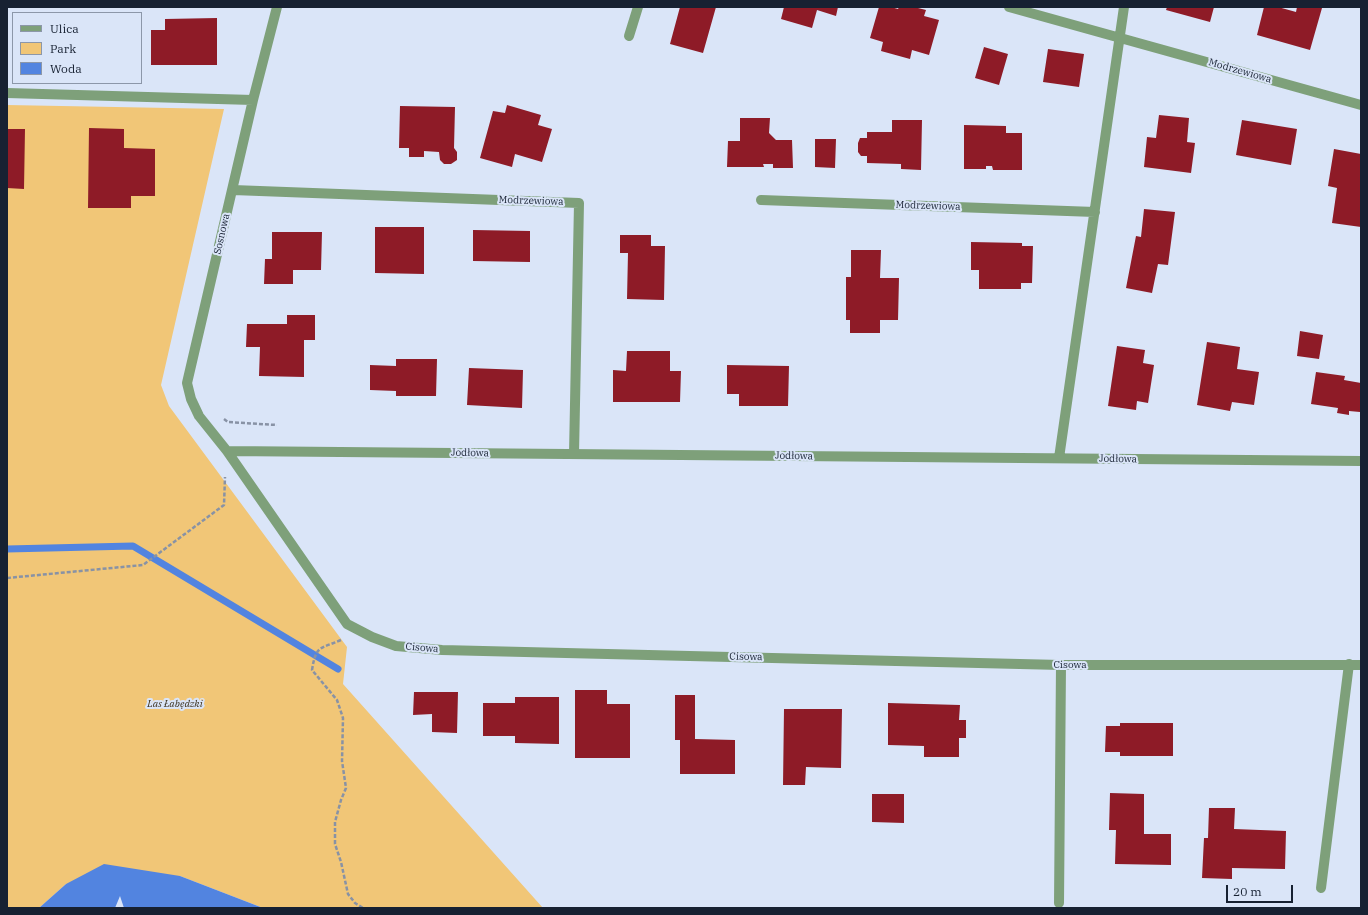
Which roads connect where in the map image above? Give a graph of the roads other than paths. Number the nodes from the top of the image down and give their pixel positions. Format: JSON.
{"nodes":[{"id":1,"x":277,"y":7,"type":"edge"},
{"id":2,"x":638,"y":7,"type":"edge"},
{"id":3,"x":1009,"y":7,"type":"edge"},
{"id":4,"x":1124,"y":7,"type":"edge"},
{"id":5,"x":629,"y":36,"type":"dead end"},
{"id":6,"x":1120,"y":37,"type":"junction"},
{"id":7,"x":7,"y":93,"type":"edge"},
{"id":8,"x":253,"y":100,"type":"junction"},
{"id":9,"x":1361,"y":104,"type":"edge"},
{"id":10,"x":233,"y":190,"type":"junction"},
{"id":11,"x":761,"y":200,"type":"dead end"},
{"id":12,"x":1094,"y":212,"type":"junction"},
{"id":13,"x":226,"y":451,"type":"junction"},
{"id":14,"x":574,"y":454,"type":"junction"},
{"id":15,"x":1059,"y":458,"type":"junction"},
{"id":16,"x":1361,"y":461,"type":"edge"},
{"id":17,"x":1349,"y":664,"type":"junction"},
{"id":18,"x":1061,"y":665,"type":"junction"},
{"id":19,"x":1361,"y":665,"type":"edge"},
{"id":20,"x":1321,"y":888,"type":"dead end"},
{"id":21,"x":1059,"y":903,"type":"dead end"}],
"edges":[{"from":1,"to":8,"type":"street","name":"Sosnowa"},
{"from":2,"to":5,"type":"street"},
{"from":3,"to":6,"type":"street","name":"Modrzewiowa"},
{"from":4,"to":6,"type":"street"},
{"from":6,"to":9,"type":"street","name":"Modrzewiowa"},
{"from":6,"to":12,"type":"street"},
{"from":7,"to":8,"type":"street"},
{"from":8,"to":10,"type":"street","name":"Sosnowa"},
{"from":10,"to":13,"type":"street","name":"Sosnowa"},
{"from":10,"to":14,"type":"street","name":"Modrzewiowa"},
{"from":11,"to":12,"type":"street","name":"Modrzewiowa"},
{"from":12,"to":15,"type":"street"},
{"from":13,"to":14,"type":"street","name":"Jodłowa"},
{"from":13,"to":18,"type":"street","name":"Cisowa"},
{"from":14,"to":15,"type":"street","name":"Jodłowa"},
{"from":15,"to":16,"type":"street","name":"Jodłowa"},
{"from":17,"to":18,"type":"street","name":"Cisowa"},
{"from":17,"to":19,"type":"street","name":"Cisowa"},
{"from":17,"to":20,"type":"street"},
{"from":18,"to":21,"type":"street"}]}
